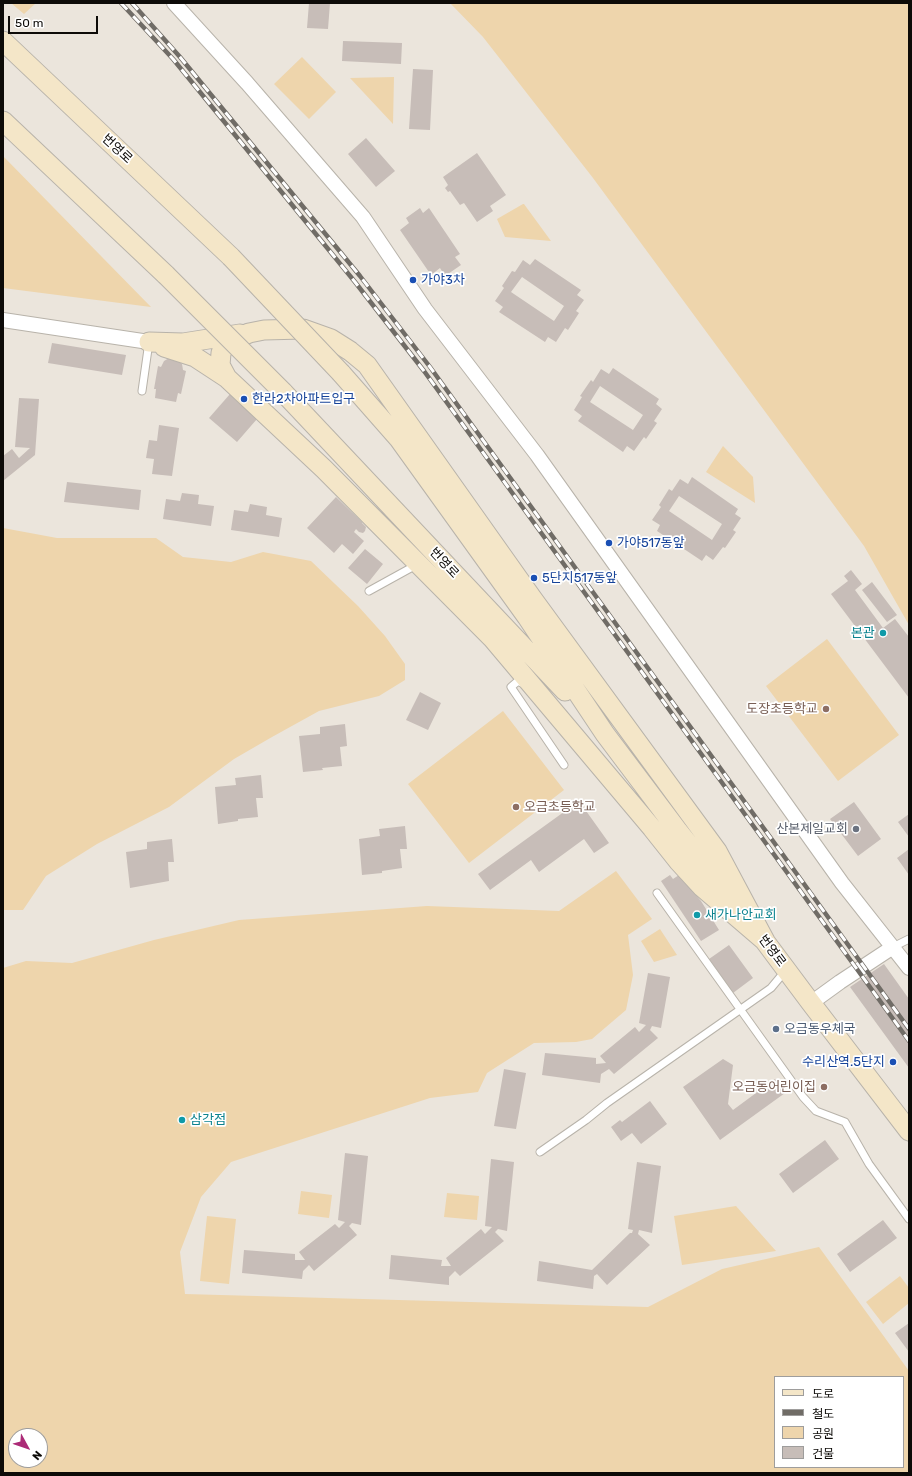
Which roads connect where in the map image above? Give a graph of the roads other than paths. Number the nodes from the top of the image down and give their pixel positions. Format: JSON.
{"nodes":[{"id":1,"x":174,"y":3,"type":"edge"},
{"id":2,"x":3,"y":41,"type":"edge"},
{"id":3,"x":3,"y":122,"type":"edge"},
{"id":4,"x":3,"y":320,"type":"edge"},
{"id":5,"x":249,"y":333,"type":"junction"},
{"id":6,"x":150,"y":342,"type":"junction"},
{"id":7,"x":227,"y":378,"type":"junction"},
{"id":8,"x":142,"y":391,"type":"dead end"},
{"id":9,"x":418,"y":564,"type":"junction"},
{"id":10,"x":369,"y":591,"type":"dead end"},
{"id":11,"x":537,"y":690,"type":"junction"},
{"id":12,"x":605,"y":734,"type":"junction"},
{"id":13,"x":564,"y":765,"type":"dead end"},
{"id":14,"x":657,"y":893,"type":"dead end"},
{"id":15,"x":909,"y":939,"type":"edge"},
{"id":16,"x":765,"y":941,"type":"junction"},
{"id":17,"x":892,"y":947,"type":"junction"},
{"id":18,"x":909,"y":968,"type":"edge"},
{"id":19,"x":786,"y":970,"type":"junction"},
{"id":20,"x":811,"y":1004,"type":"junction"},
{"id":21,"x":741,"y":1008,"type":"junction"},
{"id":22,"x":909,"y":1131,"type":"edge"},
{"id":23,"x":540,"y":1152,"type":"dead end"},
{"id":24,"x":909,"y":1219,"type":"edge"}],
"edges":[{"from":1,"to":17,"type":"street"},
{"from":2,"to":12,"type":"street","name":"번영로","bridge":true},
{"from":3,"to":12,"type":"street","name":"번영로","bridge":true},
{"from":4,"to":6,"type":"street"},
{"from":5,"to":6,"type":"street"},
{"from":5,"to":7,"type":"street"},
{"from":5,"to":16,"type":"street"},
{"from":6,"to":7,"type":"street"},
{"from":6,"to":8,"type":"lane"},
{"from":7,"to":9,"type":"street"},
{"from":9,"to":10,"type":"lane"},
{"from":9,"to":11,"type":"street"},
{"from":11,"to":13,"type":"lane"},
{"from":11,"to":16,"type":"street"},
{"from":12,"to":16,"type":"street","name":"번영로"},
{"from":14,"to":21,"type":"lane"},
{"from":15,"to":17,"type":"lane"},
{"from":16,"to":19,"type":"street","name":"번영로"},
{"from":17,"to":18,"type":"street"},
{"from":17,"to":20,"type":"street"},
{"from":19,"to":20,"type":"street","name":"번영로"},
{"from":19,"to":21,"type":"lane"},
{"from":20,"to":22,"type":"street","name":"번영로"},
{"from":21,"to":23,"type":"lane"},
{"from":21,"to":24,"type":"lane"}]}
